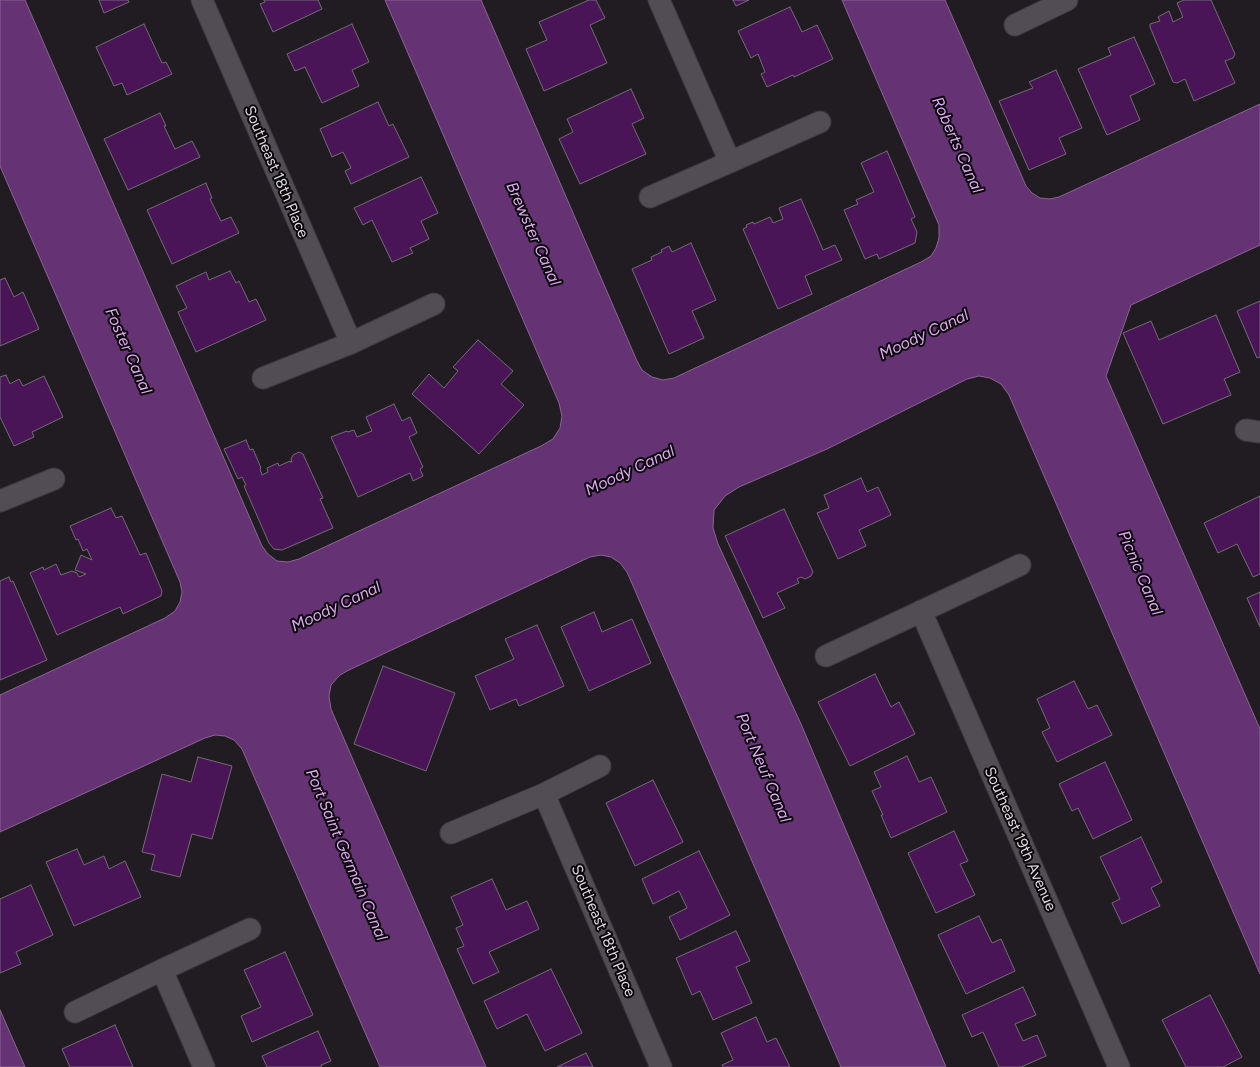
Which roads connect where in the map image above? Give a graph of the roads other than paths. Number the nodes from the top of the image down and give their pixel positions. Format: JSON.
{"nodes":[{"id":1,"x":202,"y":0,"type":"edge"},
{"id":2,"x":659,"y":0,"type":"edge"},
{"id":3,"x":1067,"y":0,"type":"edge"},
{"id":4,"x":1015,"y":25,"type":"dead end"},
{"id":5,"x":820,"y":122,"type":"dead end"},
{"id":6,"x":730,"y":162,"type":"junction"},
{"id":7,"x":650,"y":196,"type":"dead end"},
{"id":8,"x":434,"y":304,"type":"dead end"},
{"id":9,"x":351,"y":343,"type":"junction"},
{"id":10,"x":263,"y":378,"type":"dead end"},
{"id":11,"x":54,"y":479,"type":"dead end"},
{"id":12,"x":0,"y":501,"type":"edge"},
{"id":13,"x":1020,"y":565,"type":"dead end"},
{"id":14,"x":921,"y":611,"type":"junction"},
{"id":15,"x":826,"y":656,"type":"dead end"},
{"id":16,"x":600,"y":766,"type":"dead end"},
{"id":17,"x":544,"y":794,"type":"junction"},
{"id":18,"x":451,"y":833,"type":"dead end"},
{"id":19,"x":250,"y":929,"type":"dead end"},
{"id":20,"x":162,"y":970,"type":"junction"},
{"id":21,"x":75,"y":1012,"type":"dead end"},
{"id":22,"x":204,"y":1067,"type":"edge"},
{"id":23,"x":662,"y":1067,"type":"edge"},
{"id":24,"x":1119,"y":1067,"type":"edge"}],
"edges":[{"from":1,"to":9,"type":"street","name":"Southeast 18th Place"},
{"from":2,"to":6,"type":"street"},
{"from":3,"to":4,"type":"street"},
{"from":5,"to":6,"type":"street"},
{"from":6,"to":7,"type":"street"},
{"from":8,"to":9,"type":"street"},
{"from":9,"to":10,"type":"street"},
{"from":11,"to":12,"type":"street"},
{"from":13,"to":14,"type":"street"},
{"from":14,"to":15,"type":"street"},
{"from":14,"to":24,"type":"street","name":"Southeast 19th Avenue"},
{"from":16,"to":17,"type":"street"},
{"from":17,"to":18,"type":"street"},
{"from":17,"to":23,"type":"street","name":"Southeast 18th Place"},
{"from":19,"to":20,"type":"street"},
{"from":20,"to":21,"type":"street"},
{"from":20,"to":22,"type":"street"}]}
